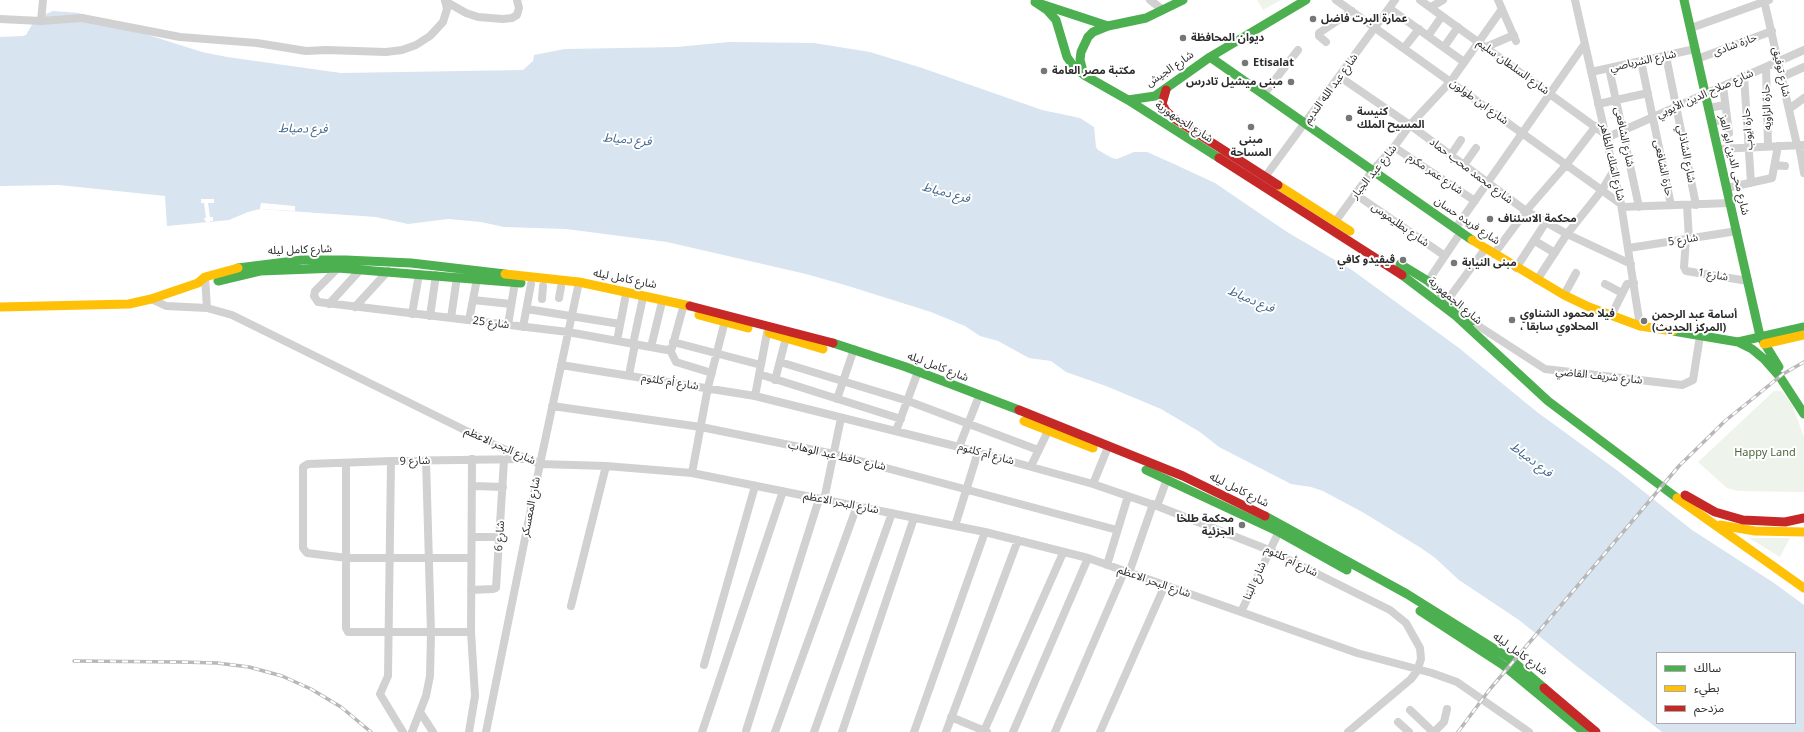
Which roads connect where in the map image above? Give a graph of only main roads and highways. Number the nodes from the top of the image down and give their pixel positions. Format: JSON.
{"nodes":[{"id":1,"x":1183,"y":0,"type":"edge"},
{"id":2,"x":1306,"y":0,"type":"edge"},
{"id":3,"x":1684,"y":0,"type":"edge"},
{"id":4,"x":1032,"y":1,"type":"edge"},
{"id":5,"x":1072,"y":14,"type":"junction"},
{"id":6,"x":1108,"y":26,"type":"junction"},
{"id":7,"x":1059,"y":30,"type":"junction"},
{"id":8,"x":1210,"y":57,"type":"junction"},
{"id":9,"x":1084,"y":75,"type":"junction"},
{"id":10,"x":1166,"y":90,"type":"junction"},
{"id":11,"x":1128,"y":100,"type":"junction"},
{"id":12,"x":302,"y":264,"type":"junction"},
{"id":13,"x":578,"y":286,"type":"junction"},
{"id":14,"x":0,"y":307,"type":"edge"},
{"id":15,"x":683,"y":307,"type":"junction"},
{"id":16,"x":725,"y":319,"type":"junction"},
{"id":17,"x":1804,"y":327,"type":"edge"},
{"id":18,"x":787,"y":335,"type":"junction"},
{"id":19,"x":1804,"y":335,"type":"edge"},
{"id":20,"x":1762,"y":340,"type":"junction"},
{"id":21,"x":1738,"y":342,"type":"junction"},
{"id":22,"x":853,"y":353,"type":"junction"},
{"id":23,"x":978,"y":399,"type":"junction"},
{"id":24,"x":1804,"y":402,"type":"edge"},
{"id":25,"x":1804,"y":414,"type":"edge"},
{"id":26,"x":1107,"y":450,"type":"junction"},
{"id":27,"x":1804,"y":510,"type":"edge"},
{"id":28,"x":1804,"y":518,"type":"edge"},
{"id":29,"x":1785,"y":522,"type":"junction"},
{"id":30,"x":1714,"y":524,"type":"junction"},
{"id":31,"x":1280,"y":528,"type":"junction"},
{"id":32,"x":1804,"y":532,"type":"edge"},
{"id":33,"x":1804,"y":588,"type":"edge"},
{"id":34,"x":1584,"y":732,"type":"edge"},
{"id":35,"x":1596,"y":732,"type":"edge"}],
"edges":[{"from":1,"to":6,"type":"main road"},
{"from":2,"to":8,"type":"main road","name":"شارع الجيش"},
{"from":3,"to":20,"type":"main road","name":"شارع محى الدين ابو العز"},
{"from":4,"to":5,"type":"main road"},
{"from":4,"to":7,"type":"main road","name":"شارع الجمهورية"},
{"from":5,"to":6,"type":"main road"},
{"from":5,"to":7,"type":"main road"},
{"from":6,"to":9,"type":"main road"},
{"from":7,"to":9,"type":"main road","name":"شارع الجمهورية"},
{"from":8,"to":10,"type":"main road","name":"شارع الجيش"},
{"from":8,"to":21,"type":"main road","name":"شارع فريده حسان"},
{"from":9,"to":11,"type":"main road","name":"شارع الجمهورية"},
{"from":10,"to":11,"type":"main road","name":"شارع الجيش"},
{"from":10,"to":29,"type":"main road","name":"شارع الجمهورية"},
{"from":11,"to":30,"type":"main road","name":"شارع الجمهورية"},
{"from":12,"to":13,"type":"main road","name":"شارع كامل ليله"},
{"from":12,"to":13,"type":"main road","name":"شارع كامل ليله"},
{"from":12,"to":14,"type":"main road","name":"شارع كامل ليله"},
{"from":13,"to":15,"type":"main road","name":"شارع كامل ليله"},
{"from":13,"to":15,"type":"main road","name":"شارع كامل ليله"},
{"from":15,"to":16,"type":"main road","name":"شارع كامل ليله"},
{"from":16,"to":18,"type":"main road","name":"شارع كامل ليله"},
{"from":16,"to":18,"type":"main road","name":"شارع كامل ليله"},
{"from":17,"to":20,"type":"main road"},
{"from":18,"to":22,"type":"main road","name":"شارع كامل ليله"},
{"from":19,"to":20,"type":"main road"},
{"from":20,"to":21,"type":"main road"},
{"from":20,"to":24,"type":"main road"},
{"from":21,"to":25,"type":"main road"},
{"from":22,"to":23,"type":"main road","name":"شارع كامل ليله"},
{"from":22,"to":23,"type":"main road","name":"شارع كامل ليله"},
{"from":23,"to":26,"type":"main road","name":"شارع كامل ليله"},
{"from":23,"to":26,"type":"main road","name":"شارع كامل ليله"},
{"from":26,"to":31,"type":"main road","name":"شارع كامل ليله"},
{"from":26,"to":31,"type":"main road","name":"شارع كامل ليله"},
{"from":27,"to":29,"type":"main road"},
{"from":28,"to":29,"type":"main road","name":"شارع الجمهورية"},
{"from":30,"to":32,"type":"main road","name":"شارع الجمهورية"},
{"from":30,"to":33,"type":"main road"},
{"from":31,"to":34,"type":"main road","name":"شارع كامل ليله"},
{"from":31,"to":35,"type":"main road","name":"شارع كامل ليله"}]}
